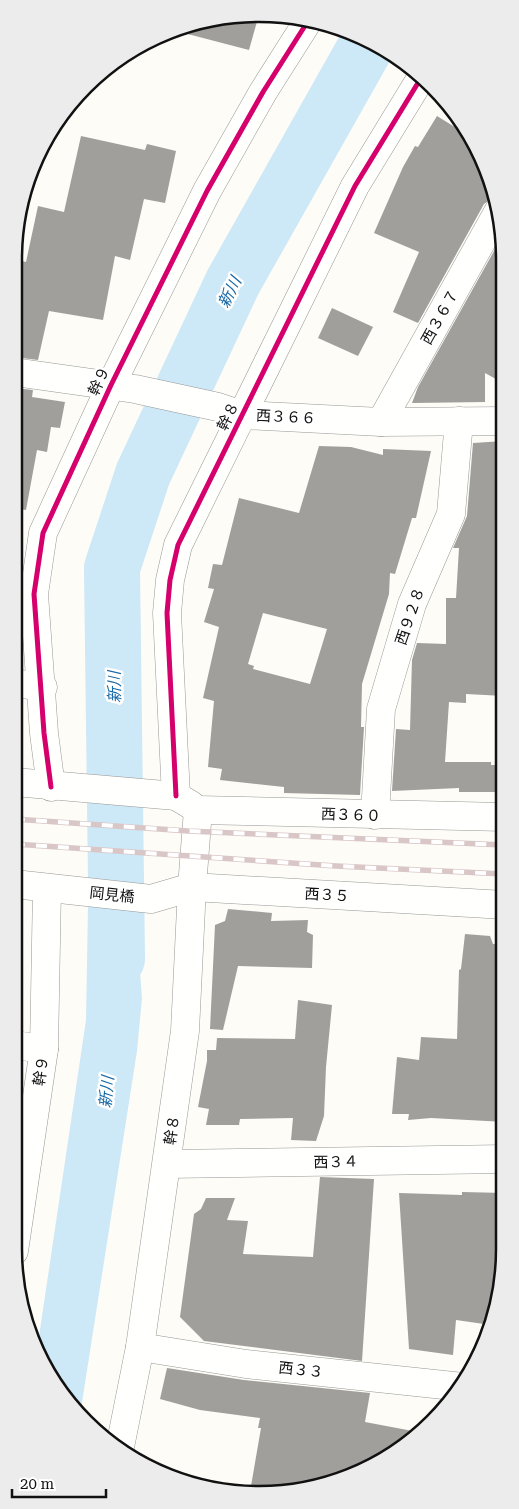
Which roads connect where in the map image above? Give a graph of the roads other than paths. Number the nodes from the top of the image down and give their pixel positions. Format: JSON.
{"nodes":[{"id":1,"x":304,"y":27,"type":"edge"},
{"id":2,"x":421,"y":86,"type":"edge"},
{"id":3,"x":493,"y":221,"type":"edge"},
{"id":4,"x":23,"y":373,"type":"edge"},
{"id":5,"x":111,"y":385,"type":"junction"},
{"id":6,"x":242,"y":415,"type":"junction"},
{"id":7,"x":459,"y":421,"type":"junction"},
{"id":8,"x":496,"y":421,"type":"edge"},
{"id":9,"x":382,"y":422,"type":"junction"},
{"id":10,"x":23,"y":684,"type":"edge"},
{"id":11,"x":42,"y":687,"type":"junction"},
{"id":12,"x":23,"y":783,"type":"edge"},
{"id":13,"x":51,"y":786,"type":"junction"},
{"id":14,"x":187,"y":803,"type":"junction"},
{"id":15,"x":375,"y":816,"type":"junction"},
{"id":16,"x":496,"y":817,"type":"edge"},
{"id":17,"x":23,"y":885,"type":"edge"},
{"id":18,"x":192,"y":887,"type":"junction"},
{"id":19,"x":60,"y":890,"type":"junction"},
{"id":20,"x":151,"y":899,"type":"joint"},
{"id":21,"x":496,"y":905,"type":"edge"},
{"id":22,"x":23,"y":1046,"type":"edge"},
{"id":23,"x":44,"y":1049,"type":"junction"},
{"id":24,"x":496,"y":1159,"type":"edge"},
{"id":25,"x":167,"y":1164,"type":"junction"},
{"id":26,"x":23,"y":1190,"type":"edge"},
{"id":27,"x":140,"y":1346,"type":"junction"},
{"id":28,"x":454,"y":1386,"type":"edge"},
{"id":29,"x":121,"y":1442,"type":"edge"}],
"edges":[{"from":1,"to":5,"type":"street","name":"幹９"},
{"from":2,"to":6,"type":"street","name":"幹８"},
{"from":3,"to":9,"type":"street","name":"西３６７"},
{"from":4,"to":5,"type":"street","name":"西３６６"},
{"from":5,"to":6,"type":"street","name":"西３６６"},
{"from":5,"to":11,"type":"street","name":"幹９"},
{"from":6,"to":9,"type":"street","name":"西３６６"},
{"from":6,"to":14,"type":"street","name":"幹８"},
{"from":7,"to":8,"type":"street","name":"西３６６"},
{"from":7,"to":9,"type":"street","name":"西３６６"},
{"from":7,"to":15,"type":"street","name":"西９２８"},
{"from":10,"to":11,"type":"street"},
{"from":11,"to":13,"type":"street","name":"幹９"},
{"from":12,"to":13,"type":"street","name":"西３６０"},
{"from":13,"to":14,"type":"street","name":"西３６０"},
{"from":14,"to":15,"type":"street","name":"西３６０"},
{"from":14,"to":18,"type":"street","name":"幹８"},
{"from":15,"to":16,"type":"street","name":"西３６０"},
{"from":17,"to":19,"type":"street"},
{"from":18,"to":20,"type":"street","name":"西３５"},
{"from":18,"to":21,"type":"street","name":"西３５"},
{"from":18,"to":25,"type":"street","name":"幹８"},
{"from":19,"to":20,"type":"street","name":"岡見橋"},
{"from":19,"to":23,"type":"street","name":"幹９"},
{"from":22,"to":23,"type":"street"},
{"from":23,"to":26,"type":"street","name":"幹９"},
{"from":24,"to":25,"type":"street","name":"西３４"},
{"from":25,"to":27,"type":"street","name":"幹８"},
{"from":27,"to":28,"type":"street","name":"西３３"},
{"from":27,"to":29,"type":"street","name":"幹８"}]}
